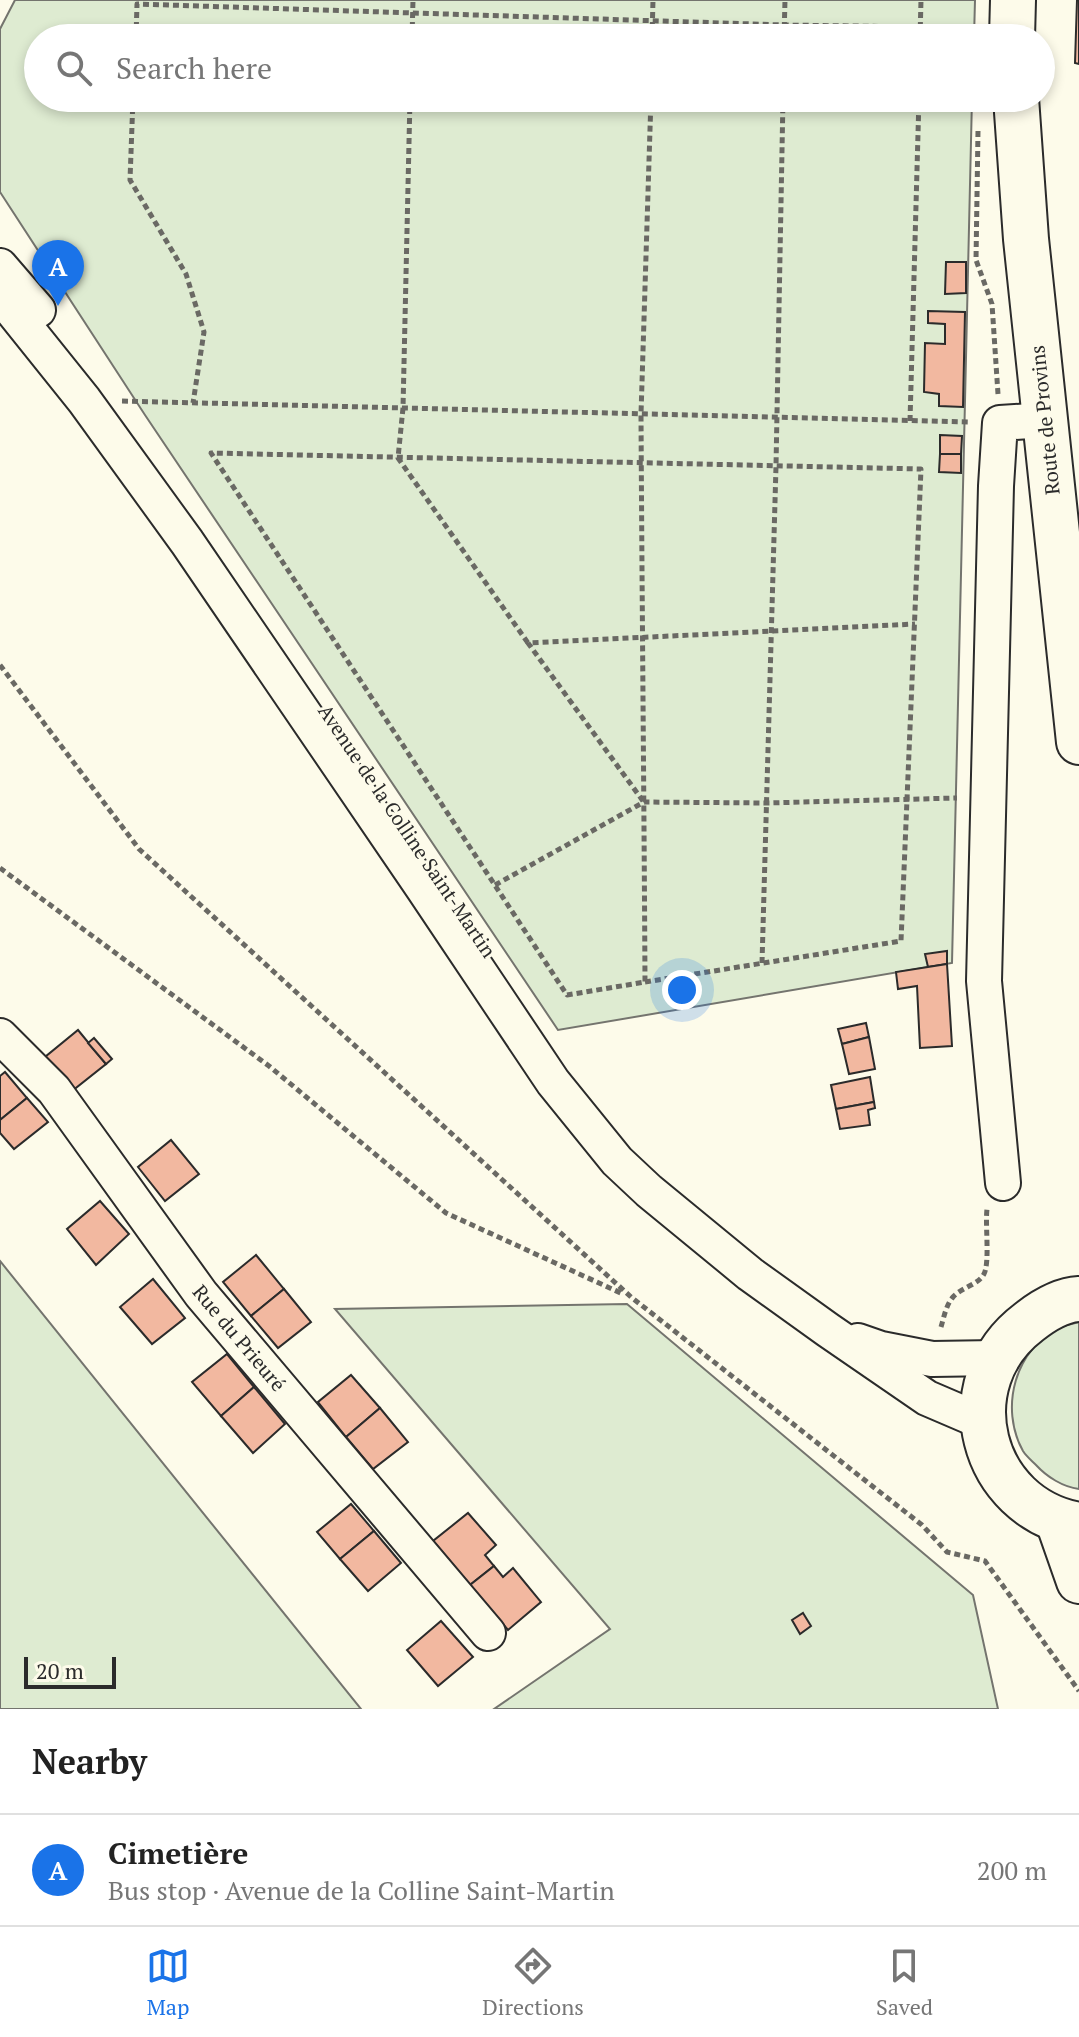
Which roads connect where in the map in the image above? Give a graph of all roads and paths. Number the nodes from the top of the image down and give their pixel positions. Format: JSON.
{"nodes":[{"id":1,"x":413,"y":0,"type":"edge"},
{"id":2,"x":653,"y":0,"type":"edge"},
{"id":3,"x":785,"y":0,"type":"edge"},
{"id":4,"x":921,"y":0,"type":"edge"},
{"id":5,"x":412,"y":13,"type":"junction"},
{"id":6,"x":653,"y":20,"type":"junction"},
{"id":7,"x":1012,"y":23,"type":"edge"},
{"id":8,"x":136,"y":24,"type":"edge"},
{"id":9,"x":412,"y":24,"type":"edge"},
{"id":10,"x":653,"y":24,"type":"edge"},
{"id":11,"x":758,"y":24,"type":"edge"},
{"id":12,"x":784,"y":24,"type":"edge"},
{"id":13,"x":921,"y":24,"type":"edge"},
{"id":14,"x":989,"y":24,"type":"edge"},
{"id":15,"x":132,"y":112,"type":"edge"},
{"id":16,"x":410,"y":112,"type":"edge"},
{"id":17,"x":651,"y":112,"type":"edge"},
{"id":18,"x":783,"y":112,"type":"edge"},
{"id":19,"x":919,"y":112,"type":"edge"},
{"id":20,"x":1017,"y":112,"type":"edge"},
{"id":21,"x":978,"y":128,"type":"dead end"},
{"id":22,"x":0,"y":266,"type":"edge"},
{"id":23,"x":0,"y":298,"type":"edge"},
{"id":24,"x":84,"y":400,"type":"junction"},
{"id":25,"x":193,"y":403,"type":"junction"},
{"id":26,"x":403,"y":408,"type":"junction"},
{"id":27,"x":641,"y":414,"type":"junction"},
{"id":28,"x":777,"y":417,"type":"junction"},
{"id":29,"x":1045,"y":420,"type":"junction"},
{"id":30,"x":910,"y":421,"type":"junction"},
{"id":31,"x":1000,"y":423,"type":"junction"},
{"id":32,"x":398,"y":458,"type":"junction"},
{"id":33,"x":641,"y":464,"type":"junction"},
{"id":34,"x":776,"y":466,"type":"junction"},
{"id":35,"x":915,"y":624,"type":"junction"},
{"id":36,"x":771,"y":630,"type":"junction"},
{"id":37,"x":643,"y":638,"type":"junction"},
{"id":38,"x":528,"y":643,"type":"junction"},
{"id":39,"x":0,"y":665,"type":"edge"},
{"id":40,"x":1079,"y":742,"type":"edge"},
{"id":41,"x":990,"y":798,"type":"junction"},
{"id":42,"x":907,"y":799,"type":"junction"},
{"id":43,"x":644,"y":802,"type":"junction"},
{"id":44,"x":766,"y":803,"type":"junction"},
{"id":45,"x":0,"y":868,"type":"edge"},
{"id":46,"x":495,"y":885,"type":"junction"},
{"id":47,"x":762,"y":963,"type":"junction"},
{"id":48,"x":645,"y":982,"type":"junction"},
{"id":49,"x":0,"y":1036,"type":"edge"},
{"id":50,"x":1003,"y":1183,"type":"joint"},
{"id":51,"x":1077,"y":1291,"type":"edge"},
{"id":52,"x":631,"y":1297,"type":"junction"},
{"id":53,"x":828,"y":1330,"type":"junction"},
{"id":54,"x":869,"y":1345,"type":"junction"},
{"id":55,"x":996,"y":1358,"type":"junction"},
{"id":56,"x":932,"y":1359,"type":"junction"},
{"id":57,"x":983,"y":1422,"type":"junction"},
{"id":58,"x":1069,"y":1523,"type":"edge"},
{"id":59,"x":1079,"y":1581,"type":"edge"},
{"id":60,"x":488,"y":1633,"type":"dead end"},
{"id":61,"x":1079,"y":1691,"type":"edge"}],
"edges":[{"from":1,"to":5,"type":"path"},
{"from":2,"to":6,"type":"path"},
{"from":3,"to":12,"type":"path"},
{"from":4,"to":13,"type":"path"},
{"from":5,"to":6,"type":"path"},
{"from":5,"to":8,"type":"path"},
{"from":5,"to":9,"type":"path"},
{"from":6,"to":10,"type":"path"},
{"from":6,"to":11,"type":"path"},
{"from":7,"to":14,"type":"path"},
{"from":15,"to":25,"type":"path"},
{"from":16,"to":26,"type":"path"},
{"from":17,"to":27,"type":"path"},
{"from":18,"to":28,"type":"path"},
{"from":19,"to":30,"type":"path"},
{"from":20,"to":29,"type":"main road","name":"Route de Provins"},
{"from":21,"to":31,"type":"path"},
{"from":22,"to":54,"type":"street","name":"Avenue de la Colline Saint-Martin"},
{"from":23,"to":24,"type":"street","name":"Avenue de la Colline Saint-Martin"},
{"from":24,"to":25,"type":"path"},
{"from":24,"to":53,"type":"street","name":"Avenue de la Colline Saint-Martin"},
{"from":25,"to":26,"type":"path"},
{"from":26,"to":27,"type":"path"},
{"from":26,"to":32,"type":"path"},
{"from":27,"to":28,"type":"path"},
{"from":27,"to":33,"type":"path"},
{"from":28,"to":30,"type":"path"},
{"from":28,"to":34,"type":"path"},
{"from":29,"to":31,"type":"street"},
{"from":29,"to":40,"type":"main road","name":"Route de Provins"},
{"from":30,"to":31,"type":"path"},
{"from":31,"to":41,"type":"street"},
{"from":32,"to":33,"type":"path"},
{"from":32,"to":38,"type":"path"},
{"from":32,"to":46,"type":"path"},
{"from":33,"to":34,"type":"path"},
{"from":33,"to":37,"type":"path"},
{"from":34,"to":35,"type":"path"},
{"from":34,"to":36,"type":"path"},
{"from":35,"to":36,"type":"path"},
{"from":35,"to":42,"type":"path"},
{"from":36,"to":37,"type":"path"},
{"from":36,"to":44,"type":"path"},
{"from":37,"to":38,"type":"path"},
{"from":37,"to":43,"type":"path"},
{"from":38,"to":43,"type":"path"},
{"from":39,"to":52,"type":"path"},
{"from":41,"to":42,"type":"path"},
{"from":41,"to":50,"type":"street"},
{"from":42,"to":44,"type":"path"},
{"from":42,"to":47,"type":"path"},
{"from":43,"to":44,"type":"path"},
{"from":43,"to":46,"type":"path"},
{"from":43,"to":48,"type":"path"},
{"from":44,"to":47,"type":"path"},
{"from":45,"to":52,"type":"path"},
{"from":46,"to":48,"type":"path"},
{"from":47,"to":48,"type":"path"},
{"from":49,"to":60,"type":"street","name":"Rue du Prieuré"},
{"from":50,"to":56,"type":"path"},
{"from":51,"to":55,"type":"main road"},
{"from":52,"to":61,"type":"path"},
{"from":53,"to":54,"type":"street","name":"Avenue de la Colline Saint-Martin"},
{"from":53,"to":57,"type":"street","name":"Avenue de la Colline Saint-Martin"},
{"from":54,"to":56,"type":"street","name":"Avenue de la Colline Saint-Martin"},
{"from":55,"to":56,"type":"street","name":"Avenue de la Colline Saint-Martin"},
{"from":55,"to":57,"type":"main road"},
{"from":57,"to":58,"type":"main road"},
{"from":58,"to":59,"type":"main road"}]}
